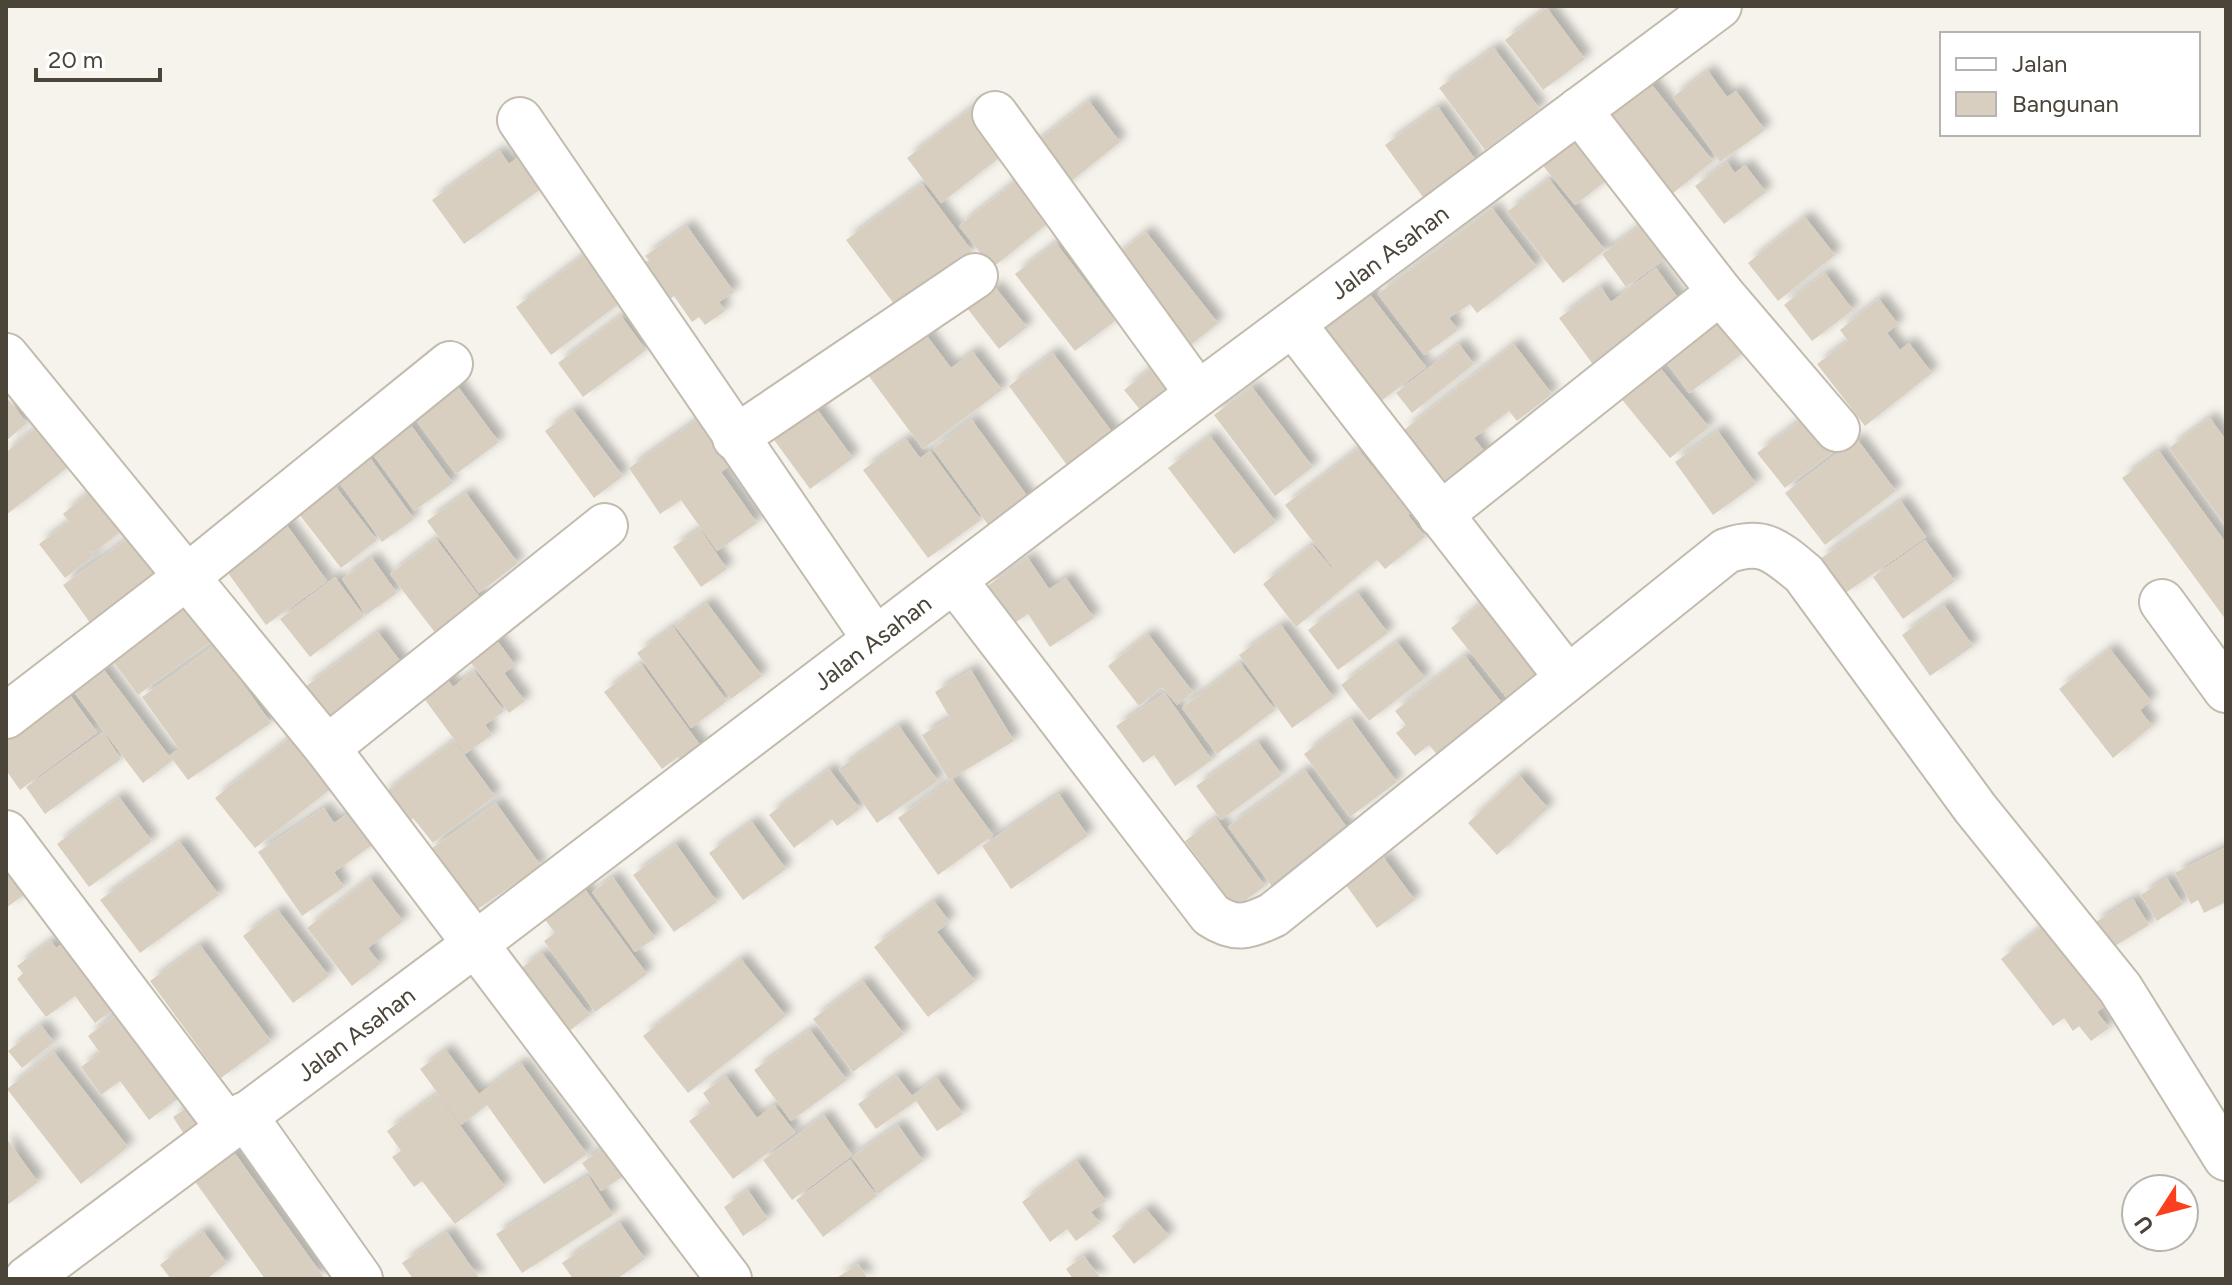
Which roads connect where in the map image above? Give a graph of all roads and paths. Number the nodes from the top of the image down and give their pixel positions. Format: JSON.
{"nodes":[{"id":1,"x":1719,"y":6,"type":"edge"},
{"id":2,"x":1579,"y":110,"type":"junction"},
{"id":3,"x":995,"y":114,"type":"dead end"},
{"id":4,"x":520,"y":120,"type":"dead end"},
{"id":5,"x":975,"y":276,"type":"dead end"},
{"id":6,"x":1720,"y":292,"type":"junction"},
{"id":7,"x":1293,"y":324,"type":"junction"},
{"id":8,"x":6,"y":356,"type":"edge"},
{"id":9,"x":450,"y":364,"type":"dead end"},
{"id":10,"x":1198,"y":394,"type":"junction"},
{"id":11,"x":1837,"y":429,"type":"dead end"},
{"id":12,"x":735,"y":438,"type":"junction"},
{"id":13,"x":1440,"y":515,"type":"junction"},
{"id":14,"x":605,"y":526,"type":"dead end"},
{"id":15,"x":188,"y":576,"type":"junction"},
{"id":16,"x":955,"y":581,"type":"junction"},
{"id":17,"x":2162,"y":602,"type":"dead end"},
{"id":18,"x":875,"y":639,"type":"junction"},
{"id":19,"x":1567,"y":677,"type":"junction"},
{"id":20,"x":2226,"y":690,"type":"edge"},
{"id":21,"x":6,"y":716,"type":"edge"},
{"id":22,"x":327,"y":748,"type":"junction"},
{"id":23,"x":6,"y":833,"type":"edge"},
{"id":24,"x":474,"y":945,"type":"junction"},
{"id":25,"x":236,"y":1121,"type":"junction"},
{"id":26,"x":2226,"y":1158,"type":"edge"},
{"id":27,"x":27,"y":1279,"type":"edge"},
{"id":28,"x":360,"y":1279,"type":"edge"},
{"id":29,"x":729,"y":1279,"type":"edge"}],
"edges":[{"from":1,"to":2,"type":"street","name":"Jalan Asahan"},
{"from":2,"to":6,"type":"street"},
{"from":2,"to":7,"type":"street","name":"Jalan Asahan"},
{"from":3,"to":10,"type":"street"},
{"from":4,"to":12,"type":"street"},
{"from":5,"to":12,"type":"street"},
{"from":6,"to":11,"type":"street"},
{"from":6,"to":13,"type":"street"},
{"from":7,"to":10,"type":"street","name":"Jalan Asahan"},
{"from":7,"to":13,"type":"street"},
{"from":8,"to":15,"type":"street"},
{"from":9,"to":15,"type":"street"},
{"from":10,"to":16,"type":"street","name":"Jalan Asahan"},
{"from":12,"to":18,"type":"street"},
{"from":13,"to":19,"type":"street"},
{"from":14,"to":22,"type":"street"},
{"from":15,"to":21,"type":"street"},
{"from":15,"to":22,"type":"street"},
{"from":16,"to":18,"type":"street","name":"Jalan Asahan"},
{"from":16,"to":19,"type":"street"},
{"from":17,"to":20,"type":"street"},
{"from":18,"to":24,"type":"street","name":"Jalan Asahan"},
{"from":19,"to":26,"type":"street"},
{"from":22,"to":24,"type":"street"},
{"from":23,"to":25,"type":"street"},
{"from":24,"to":25,"type":"street","name":"Jalan Asahan"},
{"from":24,"to":29,"type":"street"},
{"from":25,"to":27,"type":"street","name":"Jalan Asahan"},
{"from":25,"to":28,"type":"street"}]}
